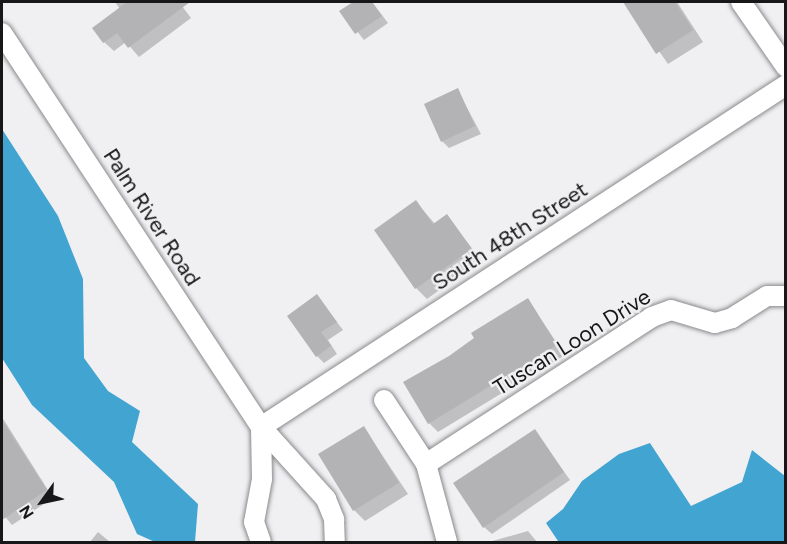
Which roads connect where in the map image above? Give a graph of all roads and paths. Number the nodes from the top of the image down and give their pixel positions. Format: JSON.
{"nodes":[{"id":1,"x":744,"y":3,"type":"edge"},
{"id":2,"x":2,"y":33,"type":"edge"},
{"id":3,"x":786,"y":67,"type":"edge"},
{"id":4,"x":786,"y":85,"type":"edge"},
{"id":5,"x":786,"y":297,"type":"edge"},
{"id":6,"x":384,"y":400,"type":"dead end"},
{"id":7,"x":261,"y":427,"type":"junction"},
{"id":8,"x":426,"y":464,"type":"junction"},
{"id":9,"x":261,"y":543,"type":"edge"},
{"id":10,"x":335,"y":543,"type":"edge"},
{"id":11,"x":447,"y":543,"type":"edge"}],
"edges":[{"from":1,"to":3,"type":"street"},
{"from":2,"to":7,"type":"street","name":"Palm River Road"},
{"from":4,"to":7,"type":"street","name":"South 48th Street"},
{"from":5,"to":8,"type":"street","name":"Tuscan Loon Drive"},
{"from":6,"to":8,"type":"street"},
{"from":7,"to":9,"type":"street"},
{"from":7,"to":10,"type":"street","name":"Palm River Road"},
{"from":8,"to":11,"type":"street"}]}
